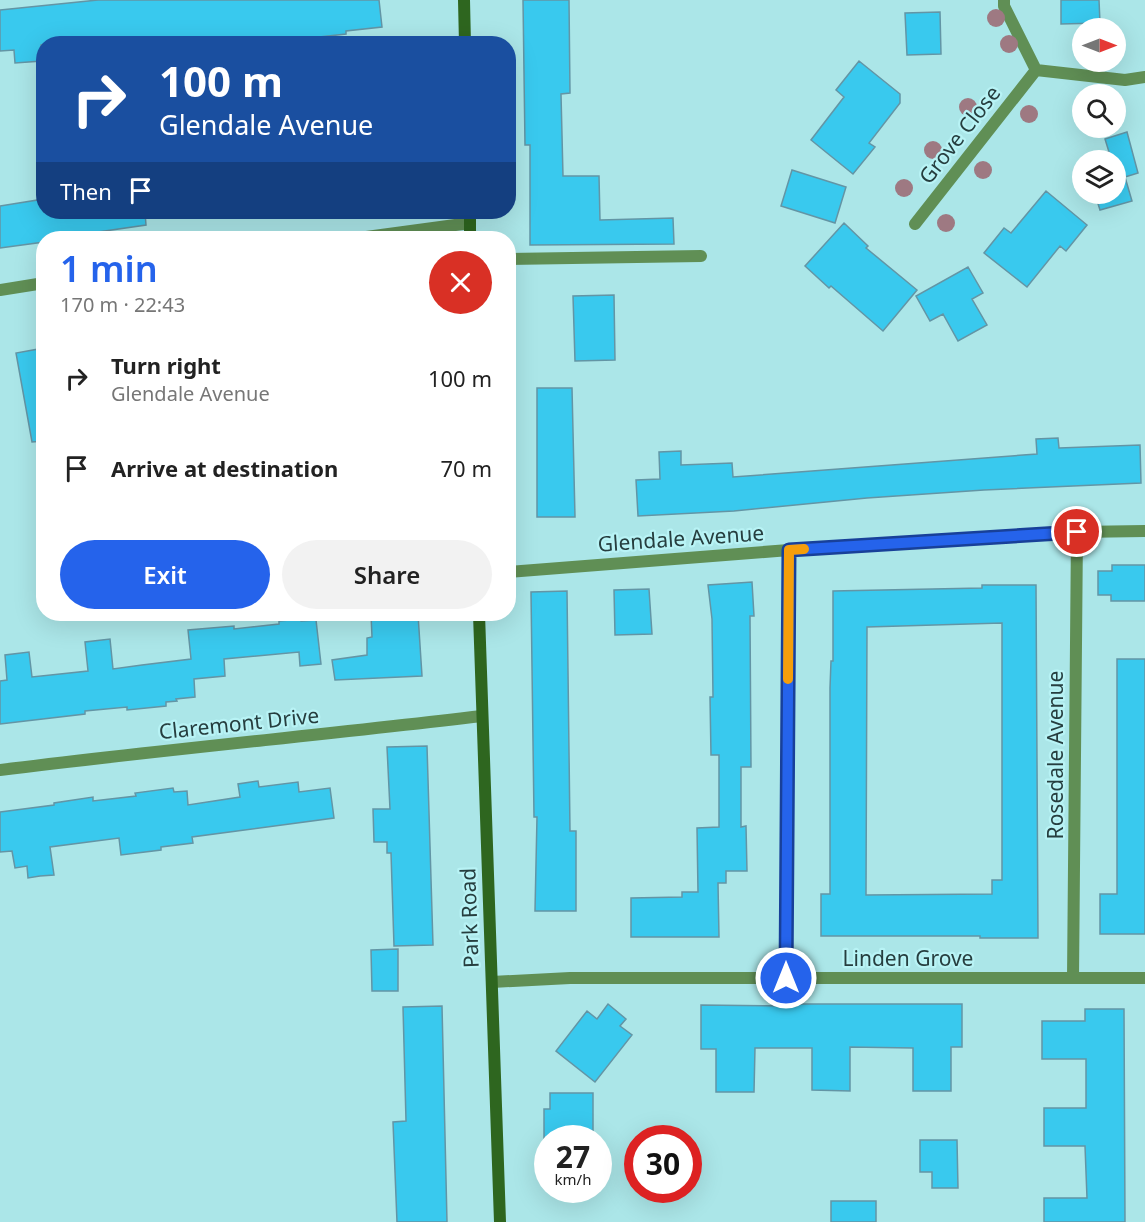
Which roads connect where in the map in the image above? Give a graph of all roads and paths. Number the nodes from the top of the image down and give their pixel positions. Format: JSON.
{"nodes":[{"id":1,"x":464,"y":0,"type":"edge"},
{"id":2,"x":1004,"y":0,"type":"edge"},
{"id":3,"x":465,"y":36,"type":"edge"},
{"id":4,"x":1036,"y":70,"type":"junction"},
{"id":5,"x":1145,"y":77,"type":"edge"},
{"id":6,"x":459,"y":219,"type":"edge"},
{"id":7,"x":915,"y":224,"type":"dead end"},
{"id":8,"x":396,"y":231,"type":"edge"},
{"id":9,"x":701,"y":256,"type":"dead end"},
{"id":10,"x":516,"y":259,"type":"edge"},
{"id":11,"x":36,"y":283,"type":"edge"},
{"id":12,"x":0,"y":290,"type":"edge"},
{"id":13,"x":1145,"y":531,"type":"edge"},
{"id":14,"x":1077,"y":532,"type":"junction"},
{"id":15,"x":789,"y":550,"type":"junction"},
{"id":16,"x":516,"y":571,"type":"edge"},
{"id":17,"x":479,"y":621,"type":"edge"},
{"id":18,"x":482,"y":716,"type":"junction"},
{"id":19,"x":0,"y":770,"type":"edge"},
{"id":20,"x":786,"y":978,"type":"junction"},
{"id":21,"x":1074,"y":978,"type":"junction"},
{"id":22,"x":1145,"y":978,"type":"edge"},
{"id":23,"x":492,"y":982,"type":"junction"},
{"id":24,"x":500,"y":1222,"type":"edge"}],
"edges":[{"from":1,"to":3,"type":"street"},
{"from":2,"to":4,"type":"street"},
{"from":4,"to":5,"type":"street"},
{"from":4,"to":7,"type":"street","name":"Grove Close"},
{"from":6,"to":8,"type":"street"},
{"from":9,"to":10,"type":"street"},
{"from":11,"to":12,"type":"street"},
{"from":13,"to":14,"type":"street","name":"Glendale Avenue"},
{"from":14,"to":15,"type":"street","name":"Glendale Avenue"},
{"from":14,"to":21,"type":"street","name":"Rosedale Avenue"},
{"from":15,"to":16,"type":"street","name":"Glendale Avenue"},
{"from":15,"to":20,"type":"street"},
{"from":17,"to":18,"type":"street","name":"Park Road"},
{"from":18,"to":19,"type":"street","name":"Claremont Drive"},
{"from":18,"to":23,"type":"street","name":"Park Road"},
{"from":20,"to":21,"type":"street","name":"Linden Grove"},
{"from":20,"to":23,"type":"street","name":"Linden Grove"},
{"from":21,"to":22,"type":"street","name":"Linden Grove"},
{"from":23,"to":24,"type":"street","name":"Park Road"}]}
